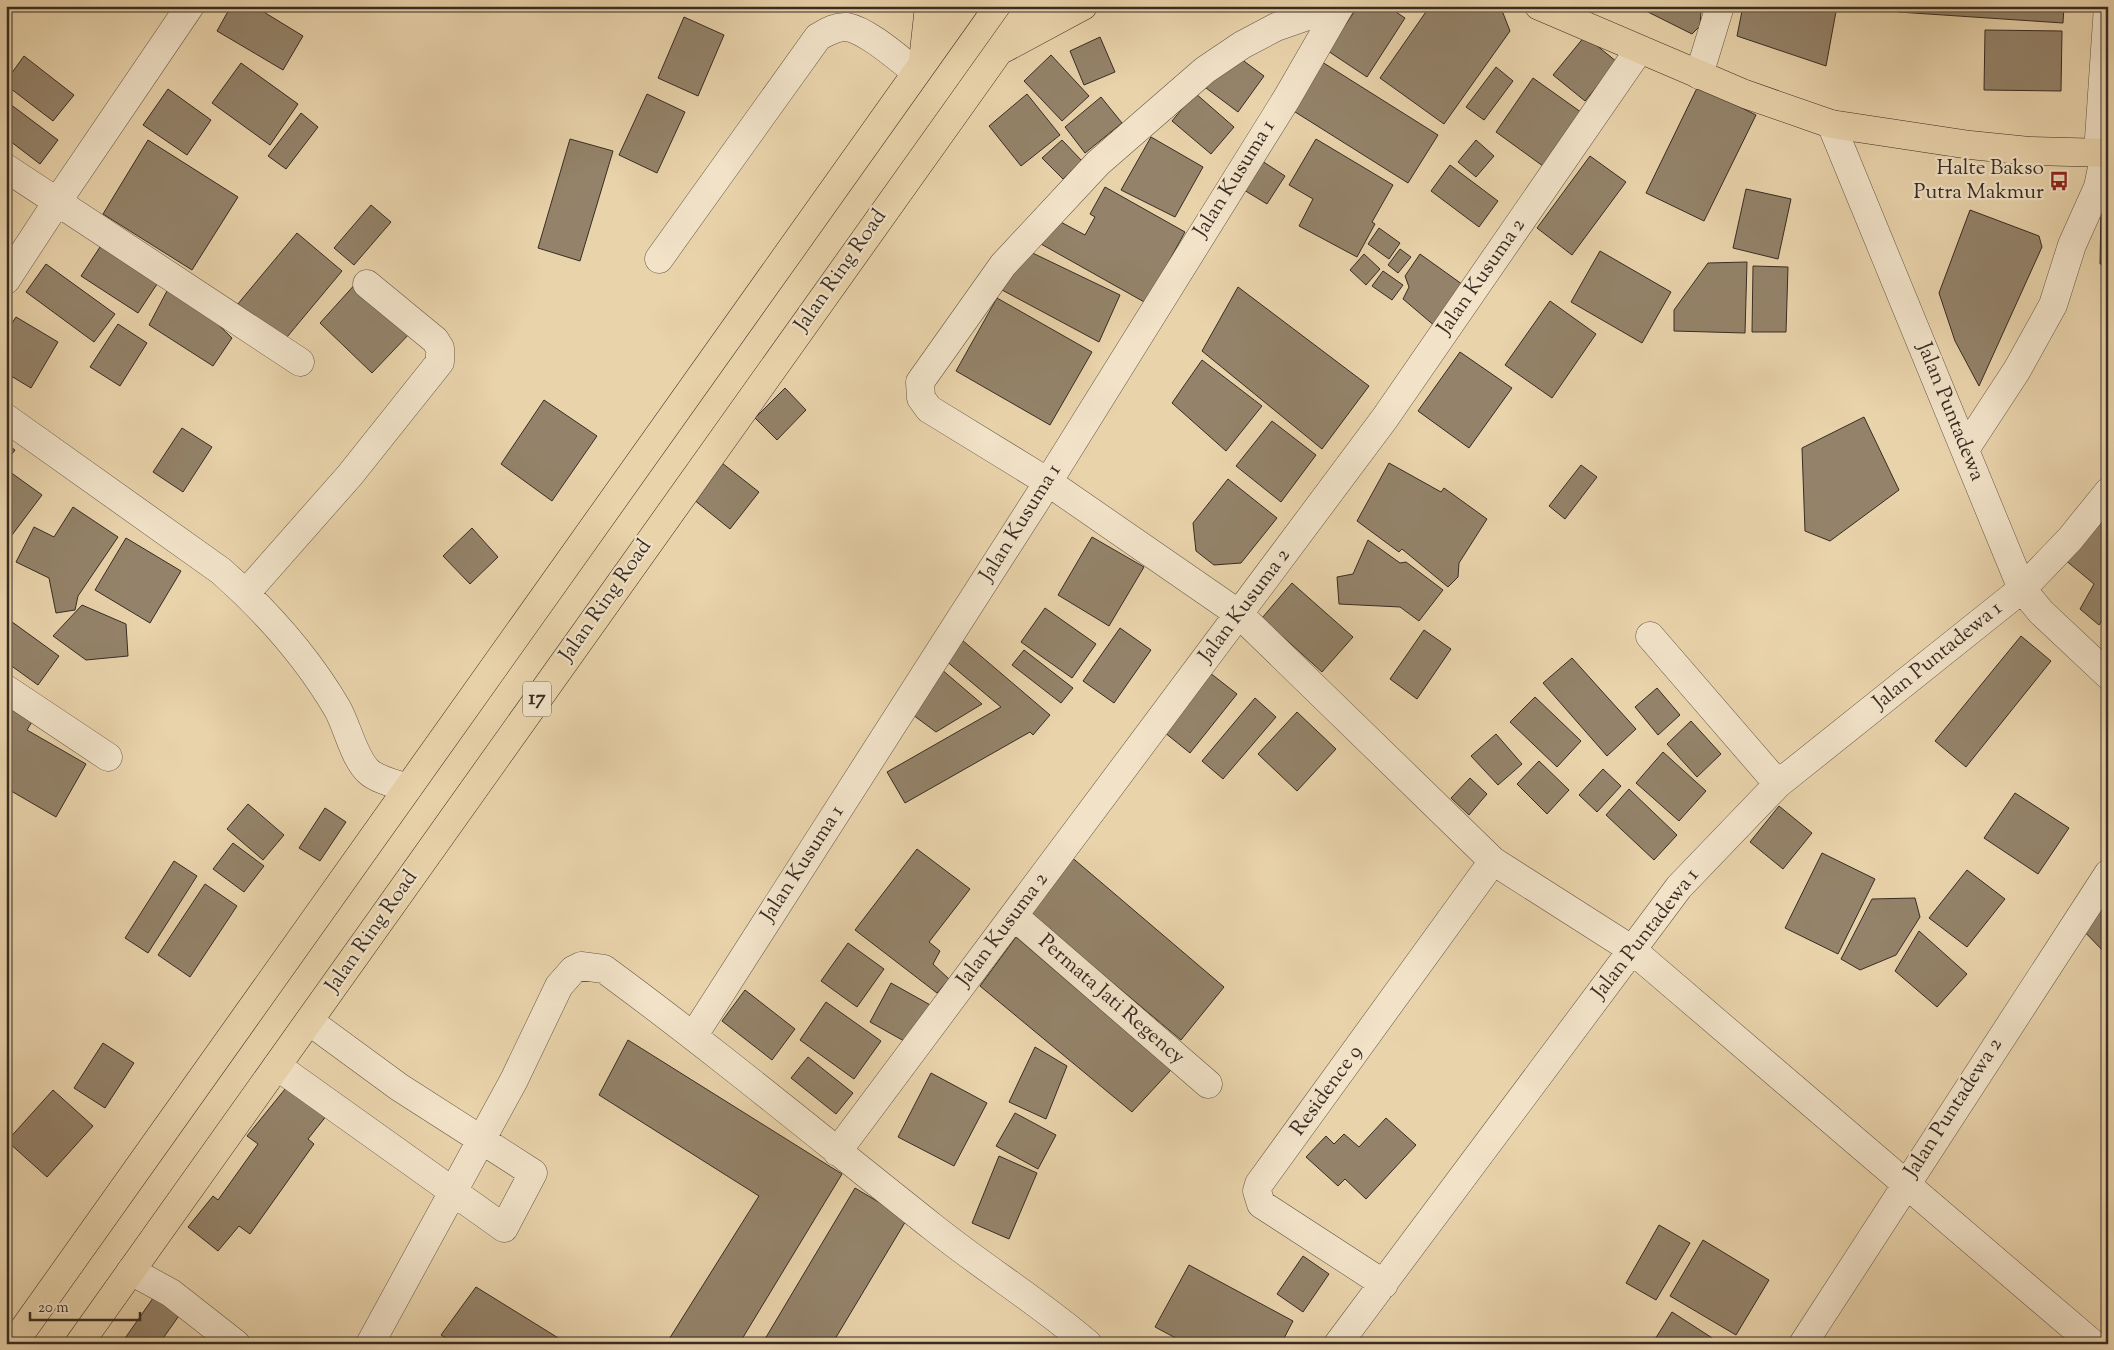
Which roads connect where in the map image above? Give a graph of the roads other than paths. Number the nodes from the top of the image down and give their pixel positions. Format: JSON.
{"nodes":[{"id":1,"x":190,"y":6,"type":"edge"},
{"id":2,"x":929,"y":6,"type":"edge"},
{"id":3,"x":964,"y":6,"type":"edge"},
{"id":4,"x":1030,"y":6,"type":"edge"},
{"id":5,"x":1083,"y":6,"type":"edge"},
{"id":6,"x":1336,"y":6,"type":"edge"},
{"id":7,"x":1340,"y":6,"type":"edge"},
{"id":8,"x":1539,"y":6,"type":"edge"},
{"id":9,"x":1720,"y":6,"type":"edge"},
{"id":10,"x":2108,"y":6,"type":"edge"},
{"id":11,"x":1639,"y":50,"type":"junction"},
{"id":12,"x":996,"y":53,"type":"junction"},
{"id":13,"x":920,"y":67,"type":"junction"},
{"id":14,"x":1699,"y":75,"type":"junction"},
{"id":15,"x":1831,"y":124,"type":"junction"},
{"id":16,"x":2104,"y":153,"type":"edge"},
{"id":17,"x":6,"y":168,"type":"edge"},
{"id":18,"x":56,"y":202,"type":"junction"},
{"id":19,"x":2099,"y":204,"type":"edge"},
{"id":20,"x":659,"y":259,"type":"dead end"},
{"id":21,"x":6,"y":280,"type":"edge"},
{"id":22,"x":367,"y":284,"type":"dead end"},
{"id":23,"x":300,"y":362,"type":"dead end"},
{"id":24,"x":6,"y":418,"type":"edge"},
{"id":25,"x":1966,"y":448,"type":"junction"},
{"id":26,"x":1048,"y":482,"type":"junction"},
{"id":27,"x":2108,"y":492,"type":"edge"},
{"id":28,"x":2022,"y":589,"type":"junction"},
{"id":29,"x":246,"y":593,"type":"junction"},
{"id":30,"x":1238,"y":614,"type":"junction"},
{"id":31,"x":1650,"y":636,"type":"dead end"},
{"id":32,"x":2108,"y":675,"type":"edge"},
{"id":33,"x":6,"y":689,"type":"edge"},
{"id":34,"x":108,"y":757,"type":"dead end"},
{"id":35,"x":1778,"y":784,"type":"junction"},
{"id":36,"x":408,"y":788,"type":"junction"},
{"id":37,"x":1493,"y":861,"type":"junction"},
{"id":38,"x":2108,"y":874,"type":"edge"},
{"id":39,"x":1014,"y":916,"type":"junction"},
{"id":40,"x":1631,"y":949,"type":"junction"},
{"id":41,"x":309,"y":1021,"type":"junction"},
{"id":42,"x":694,"y":1035,"type":"junction"},
{"id":43,"x":277,"y":1066,"type":"junction"},
{"id":44,"x":1208,"y":1084,"type":"dead end"},
{"id":45,"x":480,"y":1140,"type":"junction"},
{"id":46,"x":837,"y":1152,"type":"junction"},
{"id":47,"x":1905,"y":1184,"type":"junction"},
{"id":48,"x":453,"y":1193,"type":"junction"},
{"id":49,"x":131,"y":1271,"type":"junction"},
{"id":50,"x":1384,"y":1284,"type":"junction"},
{"id":51,"x":13,"y":1344,"type":"edge"},
{"id":52,"x":79,"y":1344,"type":"edge"},
{"id":53,"x":236,"y":1344,"type":"edge"},
{"id":54,"x":370,"y":1344,"type":"edge"},
{"id":55,"x":1088,"y":1344,"type":"edge"},
{"id":56,"x":1338,"y":1344,"type":"edge"},
{"id":57,"x":1803,"y":1344,"type":"edge"},
{"id":58,"x":2093,"y":1344,"type":"edge"}],
"edges":[{"from":1,"to":18,"type":"street"},
{"from":2,"to":13,"type":"main road"},
{"from":3,"to":13,"type":"main road"},
{"from":4,"to":12,"type":"main road","name":"Jalan Ring Road","number":"17"},
{"from":5,"to":12,"type":"main road"},
{"from":6,"to":26,"type":"street"},
{"from":7,"to":26,"type":"street","name":"Jalan Kusuma 1"},
{"from":8,"to":11,"type":"main road"},
{"from":9,"to":14,"type":"street"},
{"from":10,"to":16,"type":"street"},
{"from":11,"to":14,"type":"main road"},
{"from":11,"to":30,"type":"street","name":"Jalan Kusuma 2"},
{"from":12,"to":41,"type":"main road","name":"Jalan Ring Road","number":"17"},
{"from":13,"to":20,"type":"street"},
{"from":13,"to":36,"type":"main road"},
{"from":14,"to":15,"type":"main road"},
{"from":15,"to":16,"type":"main road"},
{"from":15,"to":25,"type":"street","name":"Jalan Puntadewa"},
{"from":16,"to":19,"type":"street"},
{"from":17,"to":18,"type":"street"},
{"from":18,"to":21,"type":"street"},
{"from":18,"to":23,"type":"street"},
{"from":19,"to":25,"type":"street"},
{"from":22,"to":29,"type":"street"},
{"from":24,"to":29,"type":"street"},
{"from":25,"to":28,"type":"street","name":"Jalan Puntadewa"},
{"from":26,"to":30,"type":"street"},
{"from":26,"to":42,"type":"street","name":"Jalan Kusuma 1"},
{"from":27,"to":28,"type":"street","name":"Jalan Puntadewa 1"},
{"from":28,"to":32,"type":"street","name":"Jalan Puntadewa"},
{"from":28,"to":35,"type":"street","name":"Jalan Puntadewa 1"},
{"from":29,"to":36,"type":"street"},
{"from":30,"to":37,"type":"street"},
{"from":30,"to":39,"type":"street","name":"Jalan Kusuma 2"},
{"from":31,"to":35,"type":"street"},
{"from":33,"to":34,"type":"street"},
{"from":35,"to":40,"type":"street","name":"Jalan Puntadewa 1"},
{"from":36,"to":51,"type":"main road"},
{"from":37,"to":40,"type":"street"},
{"from":37,"to":50,"type":"street","name":"Residence 9"},
{"from":38,"to":47,"type":"street","name":"Jalan Puntadewa 2"},
{"from":39,"to":44,"type":"street","name":"Permata Jati Regency"},
{"from":39,"to":46,"type":"street","name":"Jalan Kusuma 2"},
{"from":40,"to":47,"type":"street"},
{"from":40,"to":50,"type":"street","name":"Jalan Puntadewa 1"},
{"from":41,"to":43,"type":"main road","name":"Jalan Ring Road","number":"17"},
{"from":41,"to":45,"type":"street"},
{"from":42,"to":45,"type":"street"},
{"from":42,"to":46,"type":"street"},
{"from":43,"to":48,"type":"street"},
{"from":43,"to":49,"type":"main road","name":"Jalan Ring Road","number":"17"},
{"from":45,"to":48,"type":"street"},
{"from":45,"to":48,"type":"street"},
{"from":46,"to":55,"type":"street"},
{"from":47,"to":57,"type":"street","name":"Jalan Puntadewa 2"},
{"from":47,"to":58,"type":"street"},
{"from":48,"to":54,"type":"street"},
{"from":49,"to":52,"type":"main road","name":"Jalan Ring Road","number":"17"},
{"from":49,"to":53,"type":"street"},
{"from":50,"to":56,"type":"street","name":"Jalan Puntadewa 1"}]}
